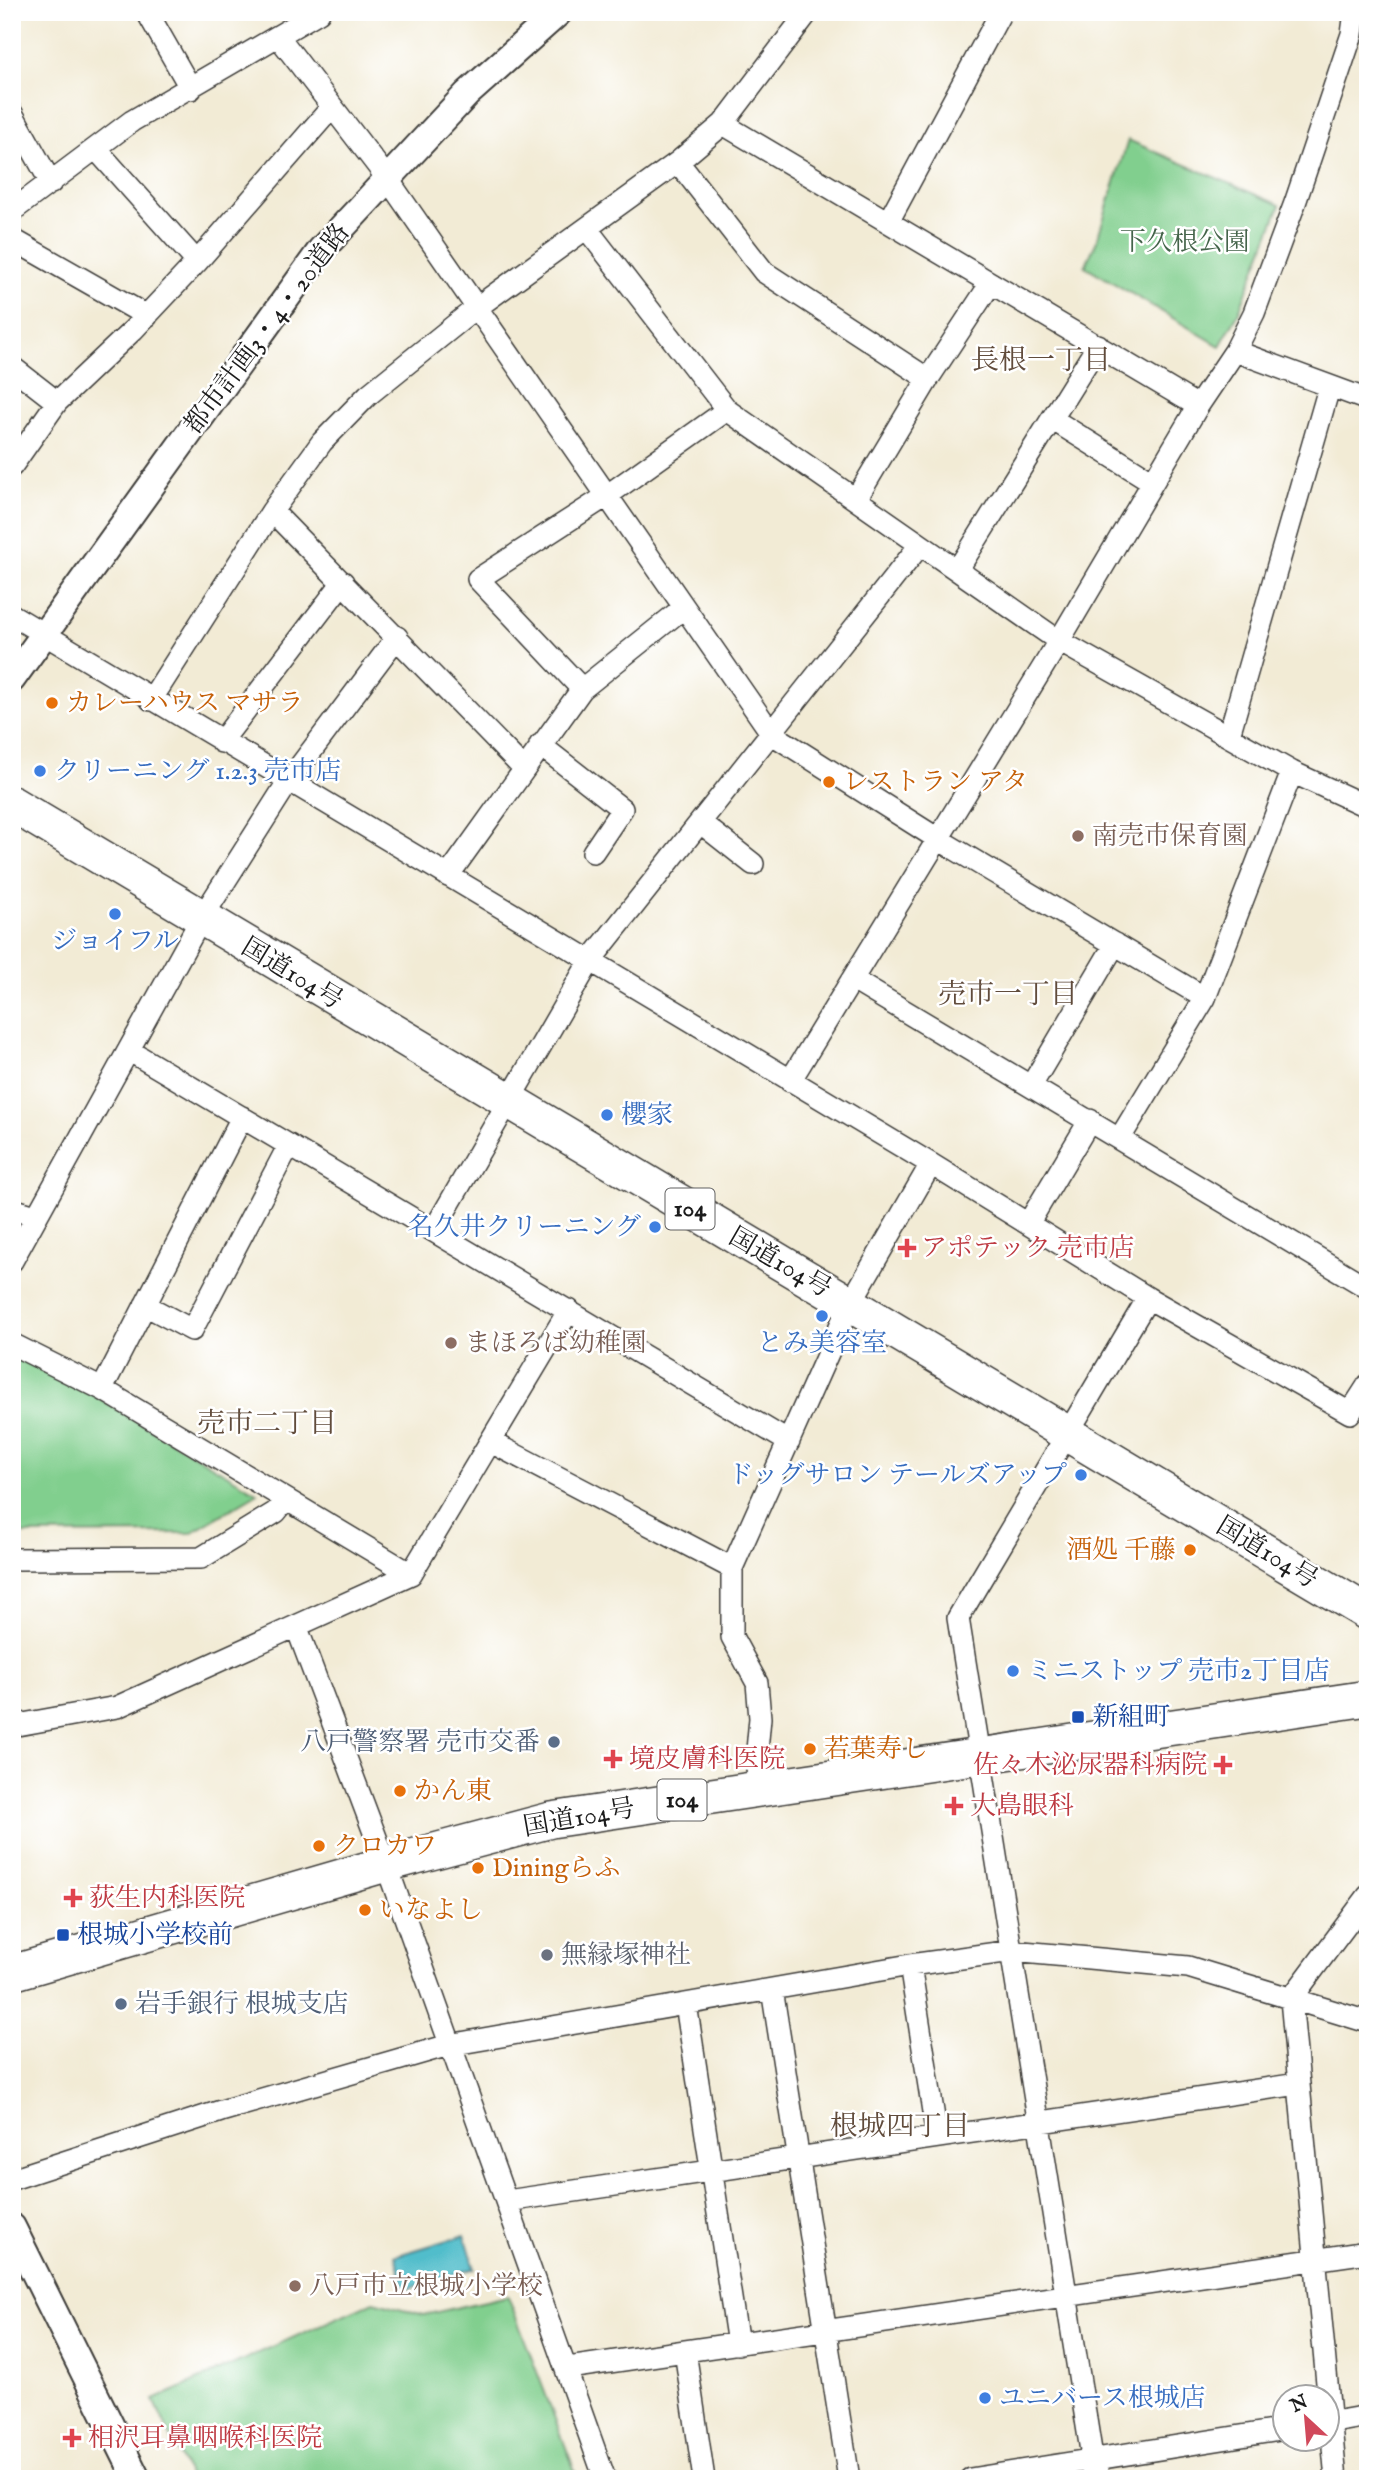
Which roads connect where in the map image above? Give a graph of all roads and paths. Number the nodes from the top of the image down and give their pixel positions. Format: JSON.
{"nodes":[{"id":1,"x":147,"y":12,"type":"edge"},
{"id":2,"x":319,"y":12,"type":"edge"},
{"id":3,"x":559,"y":12,"type":"edge"},
{"id":4,"x":808,"y":12,"type":"edge"},
{"id":5,"x":1001,"y":12,"type":"edge"},
{"id":6,"x":1355,"y":12,"type":"edge"},
{"id":7,"x":278,"y":36,"type":"junction"},
{"id":8,"x":191,"y":89,"type":"junction"},
{"id":9,"x":332,"y":107,"type":"junction"},
{"id":10,"x":12,"y":113,"type":"edge"},
{"id":11,"x":723,"y":124,"type":"junction"},
{"id":12,"x":96,"y":149,"type":"junction"},
{"id":13,"x":678,"y":162,"type":"junction"},
{"id":14,"x":387,"y":178,"type":"junction"},
{"id":15,"x":51,"y":183,"type":"junction"},
{"id":16,"x":12,"y":211,"type":"edge"},
{"id":17,"x":888,"y":222,"type":"junction"},
{"id":18,"x":587,"y":229,"type":"junction"},
{"id":19,"x":12,"y":239,"type":"edge"},
{"id":20,"x":197,"y":262,"type":"junction"},
{"id":21,"x":991,"y":283,"type":"junction"},
{"id":22,"x":477,"y":308,"type":"junction"},
{"id":23,"x":147,"y":316,"type":"junction"},
{"id":24,"x":1098,"y":345,"type":"junction"},
{"id":25,"x":1235,"y":351,"type":"junction"},
{"id":26,"x":12,"y":367,"type":"edge"},
{"id":27,"x":928,"y":379,"type":"junction"},
{"id":28,"x":1329,"y":388,"type":"junction"},
{"id":29,"x":1368,"y":400,"type":"edge"},
{"id":30,"x":57,"y":402,"type":"junction"},
{"id":31,"x":1198,"y":406,"type":"junction"},
{"id":32,"x":727,"y":410,"type":"junction"},
{"id":33,"x":1052,"y":419,"type":"junction"},
{"id":34,"x":12,"y":466,"type":"edge"},
{"id":35,"x":1153,"y":482,"type":"junction"},
{"id":36,"x":605,"y":497,"type":"junction"},
{"id":37,"x":856,"y":499,"type":"junction"},
{"id":38,"x":272,"y":511,"type":"junction"},
{"id":39,"x":920,"y":545,"type":"junction"},
{"id":40,"x":958,"y":569,"type":"junction"},
{"id":41,"x":342,"y":582,"type":"junction"},
{"id":42,"x":682,"y":609,"type":"junction"},
{"id":43,"x":12,"y":615,"type":"edge"},
{"id":44,"x":44,"y":635,"type":"junction"},
{"id":45,"x":397,"y":637,"type":"junction"},
{"id":46,"x":1059,"y":642,"type":"junction"},
{"id":47,"x":12,"y":679,"type":"edge"},
{"id":48,"x":582,"y":689,"type":"junction"},
{"id":49,"x":151,"y":700,"type":"junction"},
{"id":50,"x":772,"y":734,"type":"junction"},
{"id":51,"x":1229,"y":735,"type":"junction"},
{"id":52,"x":221,"y":742,"type":"junction"},
{"id":53,"x":540,"y":745,"type":"junction"},
{"id":54,"x":523,"y":768,"type":"junction"},
{"id":55,"x":1292,"y":772,"type":"junction"},
{"id":56,"x":288,"y":782,"type":"junction"},
{"id":57,"x":12,"y":804,"type":"edge"},
{"id":58,"x":1368,"y":807,"type":"edge"},
{"id":59,"x":701,"y":824,"type":"junction"},
{"id":60,"x":938,"y":839,"type":"junction"},
{"id":61,"x":593,"y":852,"type":"dead end"},
{"id":62,"x":753,"y":864,"type":"dead end"},
{"id":63,"x":448,"y":876,"type":"junction"},
{"id":64,"x":201,"y":919,"type":"junction"},
{"id":65,"x":1115,"y":944,"type":"junction"},
{"id":66,"x":590,"y":961,"type":"junction"},
{"id":67,"x":853,"y":980,"type":"junction"},
{"id":68,"x":1205,"y":998,"type":"junction"},
{"id":69,"x":130,"y":1051,"type":"junction"},
{"id":70,"x":790,"y":1081,"type":"junction"},
{"id":71,"x":1031,"y":1086,"type":"junction"},
{"id":72,"x":508,"y":1102,"type":"junction"},
{"id":73,"x":242,"y":1117,"type":"junction"},
{"id":74,"x":1090,"y":1120,"type":"junction"},
{"id":75,"x":1120,"y":1138,"type":"junction"},
{"id":76,"x":289,"y":1145,"type":"junction"},
{"id":77,"x":931,"y":1164,"type":"junction"},
{"id":78,"x":12,"y":1209,"type":"edge"},
{"id":79,"x":36,"y":1216,"type":"junction"},
{"id":80,"x":1028,"y":1224,"type":"junction"},
{"id":81,"x":434,"y":1230,"type":"junction"},
{"id":82,"x":12,"y":1261,"type":"edge"},
{"id":83,"x":1368,"y":1288,"type":"edge"},
{"id":84,"x":1147,"y":1298,"type":"junction"},
{"id":85,"x":850,"y":1304,"type":"junction"},
{"id":86,"x":145,"y":1305,"type":"junction"},
{"id":87,"x":569,"y":1310,"type":"junction"},
{"id":88,"x":12,"y":1344,"type":"edge"},
{"id":89,"x":1368,"y":1385,"type":"edge"},
{"id":90,"x":102,"y":1389,"type":"junction"},
{"id":91,"x":1068,"y":1434,"type":"junction"},
{"id":92,"x":491,"y":1441,"type":"junction"},
{"id":93,"x":789,"y":1441,"type":"junction"},
{"id":94,"x":285,"y":1501,"type":"junction"},
{"id":95,"x":12,"y":1559,"type":"edge"},
{"id":96,"x":732,"y":1568,"type":"junction"},
{"id":97,"x":411,"y":1574,"type":"junction"},
{"id":98,"x":1368,"y":1613,"type":"edge"},
{"id":99,"x":297,"y":1628,"type":"junction"},
{"id":100,"x":1368,"y":1698,"type":"edge"},
{"id":101,"x":12,"y":1726,"type":"edge"},
{"id":102,"x":980,"y":1755,"type":"junction"},
{"id":103,"x":760,"y":1789,"type":"junction"},
{"id":104,"x":386,"y":1864,"type":"junction"},
{"id":105,"x":1368,"y":1896,"type":"edge"},
{"id":106,"x":1012,"y":1951,"type":"junction"},
{"id":107,"x":910,"y":1965,"type":"junction"},
{"id":108,"x":12,"y":1973,"type":"edge"},
{"id":109,"x":772,"y":1989,"type":"junction"},
{"id":110,"x":1291,"y":1999,"type":"junction"},
{"id":111,"x":686,"y":2004,"type":"junction"},
{"id":112,"x":1368,"y":2022,"type":"edge"},
{"id":113,"x":449,"y":2045,"type":"junction"},
{"id":114,"x":1298,"y":2084,"type":"junction"},
{"id":115,"x":1038,"y":2122,"type":"junction"},
{"id":116,"x":937,"y":2137,"type":"junction"},
{"id":117,"x":798,"y":2158,"type":"junction"},
{"id":118,"x":712,"y":2171,"type":"junction"},
{"id":119,"x":12,"y":2179,"type":"edge"},
{"id":120,"x":507,"y":2201,"type":"junction"},
{"id":121,"x":12,"y":2227,"type":"edge"},
{"id":122,"x":1368,"y":2252,"type":"edge"},
{"id":123,"x":1314,"y":2259,"type":"junction"},
{"id":124,"x":1066,"y":2296,"type":"junction"},
{"id":125,"x":825,"y":2331,"type":"junction"},
{"id":126,"x":738,"y":2344,"type":"junction"},
{"id":127,"x":685,"y":2351,"type":"junction"},
{"id":128,"x":568,"y":2368,"type":"junction"},
{"id":129,"x":1326,"y":2382,"type":"edge"},
{"id":130,"x":1368,"y":2416,"type":"edge"},
{"id":131,"x":1342,"y":2420,"type":"edge"},
{"id":132,"x":1272,"y":2431,"type":"edge"},
{"id":133,"x":1333,"y":2452,"type":"edge"},
{"id":134,"x":1092,"y":2457,"type":"junction"},
{"id":135,"x":138,"y":2479,"type":"edge"},
{"id":136,"x":605,"y":2479,"type":"edge"},
{"id":137,"x":704,"y":2479,"type":"edge"},
{"id":138,"x":849,"y":2479,"type":"edge"},
{"id":139,"x":970,"y":2479,"type":"edge"},
{"id":140,"x":1101,"y":2479,"type":"edge"},
{"id":141,"x":1336,"y":2479,"type":"edge"}],
"edges":[{"from":1,"to":8,"type":"street"},
{"from":2,"to":7,"type":"street"},
{"from":3,"to":14,"type":"street","name":"都市計画3・4・20道路"},
{"from":4,"to":11,"type":"street"},
{"from":5,"to":17,"type":"street"},
{"from":6,"to":25,"type":"street"},
{"from":7,"to":8,"type":"street"},
{"from":7,"to":9,"type":"street"},
{"from":8,"to":12,"type":"street"},
{"from":9,"to":14,"type":"street"},
{"from":9,"to":20,"type":"street"},
{"from":10,"to":15,"type":"street"},
{"from":11,"to":13,"type":"street"},
{"from":11,"to":17,"type":"street"},
{"from":12,"to":15,"type":"street"},
{"from":12,"to":20,"type":"street"},
{"from":13,"to":18,"type":"street"},
{"from":13,"to":27,"type":"street"},
{"from":14,"to":22,"type":"street"},
{"from":14,"to":44,"type":"street","name":"都市計画3・4・20道路"},
{"from":15,"to":16,"type":"street"},
{"from":17,"to":21,"type":"street"},
{"from":18,"to":22,"type":"street"},
{"from":18,"to":32,"type":"street"},
{"from":19,"to":23,"type":"street"},
{"from":20,"to":23,"type":"street"},
{"from":21,"to":24,"type":"street"},
{"from":21,"to":27,"type":"street"},
{"from":22,"to":36,"type":"street"},
{"from":22,"to":38,"type":"street"},
{"from":23,"to":30,"type":"street"},
{"from":24,"to":31,"type":"street"},
{"from":24,"to":33,"type":"street"},
{"from":25,"to":28,"type":"street"},
{"from":25,"to":31,"type":"street"},
{"from":26,"to":30,"type":"street"},
{"from":27,"to":37,"type":"street"},
{"from":28,"to":29,"type":"street"},
{"from":28,"to":51,"type":"street"},
{"from":30,"to":34,"type":"street"},
{"from":31,"to":35,"type":"street"},
{"from":32,"to":36,"type":"street"},
{"from":32,"to":37,"type":"street"},
{"from":33,"to":35,"type":"street"},
{"from":33,"to":40,"type":"street"},
{"from":35,"to":46,"type":"street"},
{"from":36,"to":42,"type":"street"},
{"from":36,"to":48,"type":"street"},
{"from":37,"to":39,"type":"street"},
{"from":38,"to":41,"type":"street"},
{"from":38,"to":49,"type":"street"},
{"from":39,"to":40,"type":"street"},
{"from":39,"to":50,"type":"street"},
{"from":40,"to":46,"type":"street"},
{"from":41,"to":45,"type":"street"},
{"from":41,"to":52,"type":"street"},
{"from":42,"to":48,"type":"street"},
{"from":42,"to":50,"type":"street"},
{"from":43,"to":44,"type":"street"},
{"from":44,"to":47,"type":"street","name":"都市計画3・4・20道路"},
{"from":44,"to":49,"type":"street"},
{"from":45,"to":54,"type":"street"},
{"from":45,"to":56,"type":"street"},
{"from":46,"to":51,"type":"street"},
{"from":46,"to":60,"type":"street"},
{"from":48,"to":53,"type":"street"},
{"from":49,"to":52,"type":"street"},
{"from":50,"to":59,"type":"street"},
{"from":50,"to":60,"type":"street"},
{"from":51,"to":55,"type":"street"},
{"from":52,"to":56,"type":"street"},
{"from":53,"to":54,"type":"street"},
{"from":53,"to":61,"type":"street"},
{"from":54,"to":63,"type":"street"},
{"from":55,"to":58,"type":"street"},
{"from":55,"to":68,"type":"street"},
{"from":56,"to":63,"type":"street"},
{"from":56,"to":64,"type":"street"},
{"from":57,"to":64,"type":"highway","name":"国道104号","number":"104"},
{"from":59,"to":62,"type":"street"},
{"from":59,"to":66,"type":"street"},
{"from":60,"to":65,"type":"street"},
{"from":60,"to":67,"type":"street"},
{"from":63,"to":66,"type":"street"},
{"from":64,"to":69,"type":"street"},
{"from":64,"to":72,"type":"highway","name":"国道104号","number":"104"},
{"from":65,"to":68,"type":"street"},
{"from":65,"to":71,"type":"street"},
{"from":66,"to":70,"type":"street"},
{"from":66,"to":72,"type":"street"},
{"from":67,"to":70,"type":"street"},
{"from":67,"to":71,"type":"street"},
{"from":68,"to":75,"type":"street"},
{"from":69,"to":73,"type":"street"},
{"from":69,"to":79,"type":"street"},
{"from":70,"to":77,"type":"street"},
{"from":71,"to":74,"type":"street"},
{"from":72,"to":81,"type":"street"},
{"from":72,"to":85,"type":"highway","name":"国道104号","number":"104"},
{"from":73,"to":76,"type":"street"},
{"from":73,"to":86,"type":"street"},
{"from":74,"to":75,"type":"street"},
{"from":74,"to":80,"type":"street"},
{"from":75,"to":83,"type":"street"},
{"from":76,"to":81,"type":"street"},
{"from":76,"to":86,"type":"street"},
{"from":77,"to":80,"type":"street"},
{"from":77,"to":85,"type":"street"},
{"from":78,"to":79,"type":"street"},
{"from":79,"to":82,"type":"street"},
{"from":80,"to":84,"type":"street"},
{"from":81,"to":87,"type":"street"},
{"from":84,"to":89,"type":"street"},
{"from":84,"to":91,"type":"street"},
{"from":85,"to":91,"type":"highway","name":"国道104号","number":"104"},
{"from":85,"to":93,"type":"street"},
{"from":86,"to":90,"type":"street"},
{"from":87,"to":92,"type":"street"},
{"from":87,"to":93,"type":"street"},
{"from":88,"to":90,"type":"street"},
{"from":90,"to":94,"type":"street"},
{"from":91,"to":98,"type":"highway","name":"国道104号","number":"104"},
{"from":91,"to":102,"type":"street"},
{"from":92,"to":96,"type":"street"},
{"from":92,"to":97,"type":"street"},
{"from":93,"to":96,"type":"street"},
{"from":94,"to":95,"type":"street"},
{"from":94,"to":97,"type":"street"},
{"from":96,"to":103,"type":"street"},
{"from":97,"to":99,"type":"street"},
{"from":99,"to":101,"type":"street"},
{"from":99,"to":104,"type":"street"},
{"from":100,"to":102,"type":"highway","name":"国道104号","number":"104"},
{"from":102,"to":103,"type":"highway","name":"国道104号","number":"104"},
{"from":102,"to":106,"type":"street"},
{"from":103,"to":104,"type":"highway","name":"国道104号","number":"104"},
{"from":104,"to":108,"type":"highway","name":"国道104号","number":"104"},
{"from":104,"to":113,"type":"street"},
{"from":105,"to":110,"type":"street"},
{"from":106,"to":107,"type":"street"},
{"from":106,"to":110,"type":"street"},
{"from":106,"to":115,"type":"street"},
{"from":107,"to":109,"type":"street"},
{"from":107,"to":116,"type":"street"},
{"from":109,"to":111,"type":"street"},
{"from":109,"to":117,"type":"street"},
{"from":110,"to":112,"type":"street"},
{"from":110,"to":114,"type":"street"},
{"from":111,"to":113,"type":"street"},
{"from":111,"to":118,"type":"street"},
{"from":113,"to":119,"type":"street"},
{"from":113,"to":120,"type":"street"},
{"from":114,"to":115,"type":"street"},
{"from":114,"to":123,"type":"street"},
{"from":115,"to":116,"type":"street"},
{"from":115,"to":124,"type":"street"},
{"from":116,"to":117,"type":"street"},
{"from":117,"to":118,"type":"street"},
{"from":117,"to":125,"type":"street"},
{"from":118,"to":120,"type":"street"},
{"from":118,"to":126,"type":"street"},
{"from":120,"to":128,"type":"street"},
{"from":121,"to":135,"type":"street"},
{"from":122,"to":123,"type":"street"},
{"from":123,"to":124,"type":"street"},
{"from":123,"to":129,"type":"street"},
{"from":124,"to":125,"type":"street"},
{"from":124,"to":134,"type":"street"},
{"from":125,"to":126,"type":"street"},
{"from":125,"to":138,"type":"street"},
{"from":126,"to":127,"type":"street"},
{"from":127,"to":128,"type":"street"},
{"from":127,"to":137,"type":"street"},
{"from":128,"to":136,"type":"street"},
{"from":130,"to":131,"type":"street"},
{"from":132,"to":134,"type":"street"},
{"from":133,"to":141,"type":"street"},
{"from":134,"to":139,"type":"street"},
{"from":134,"to":140,"type":"street"}]}
